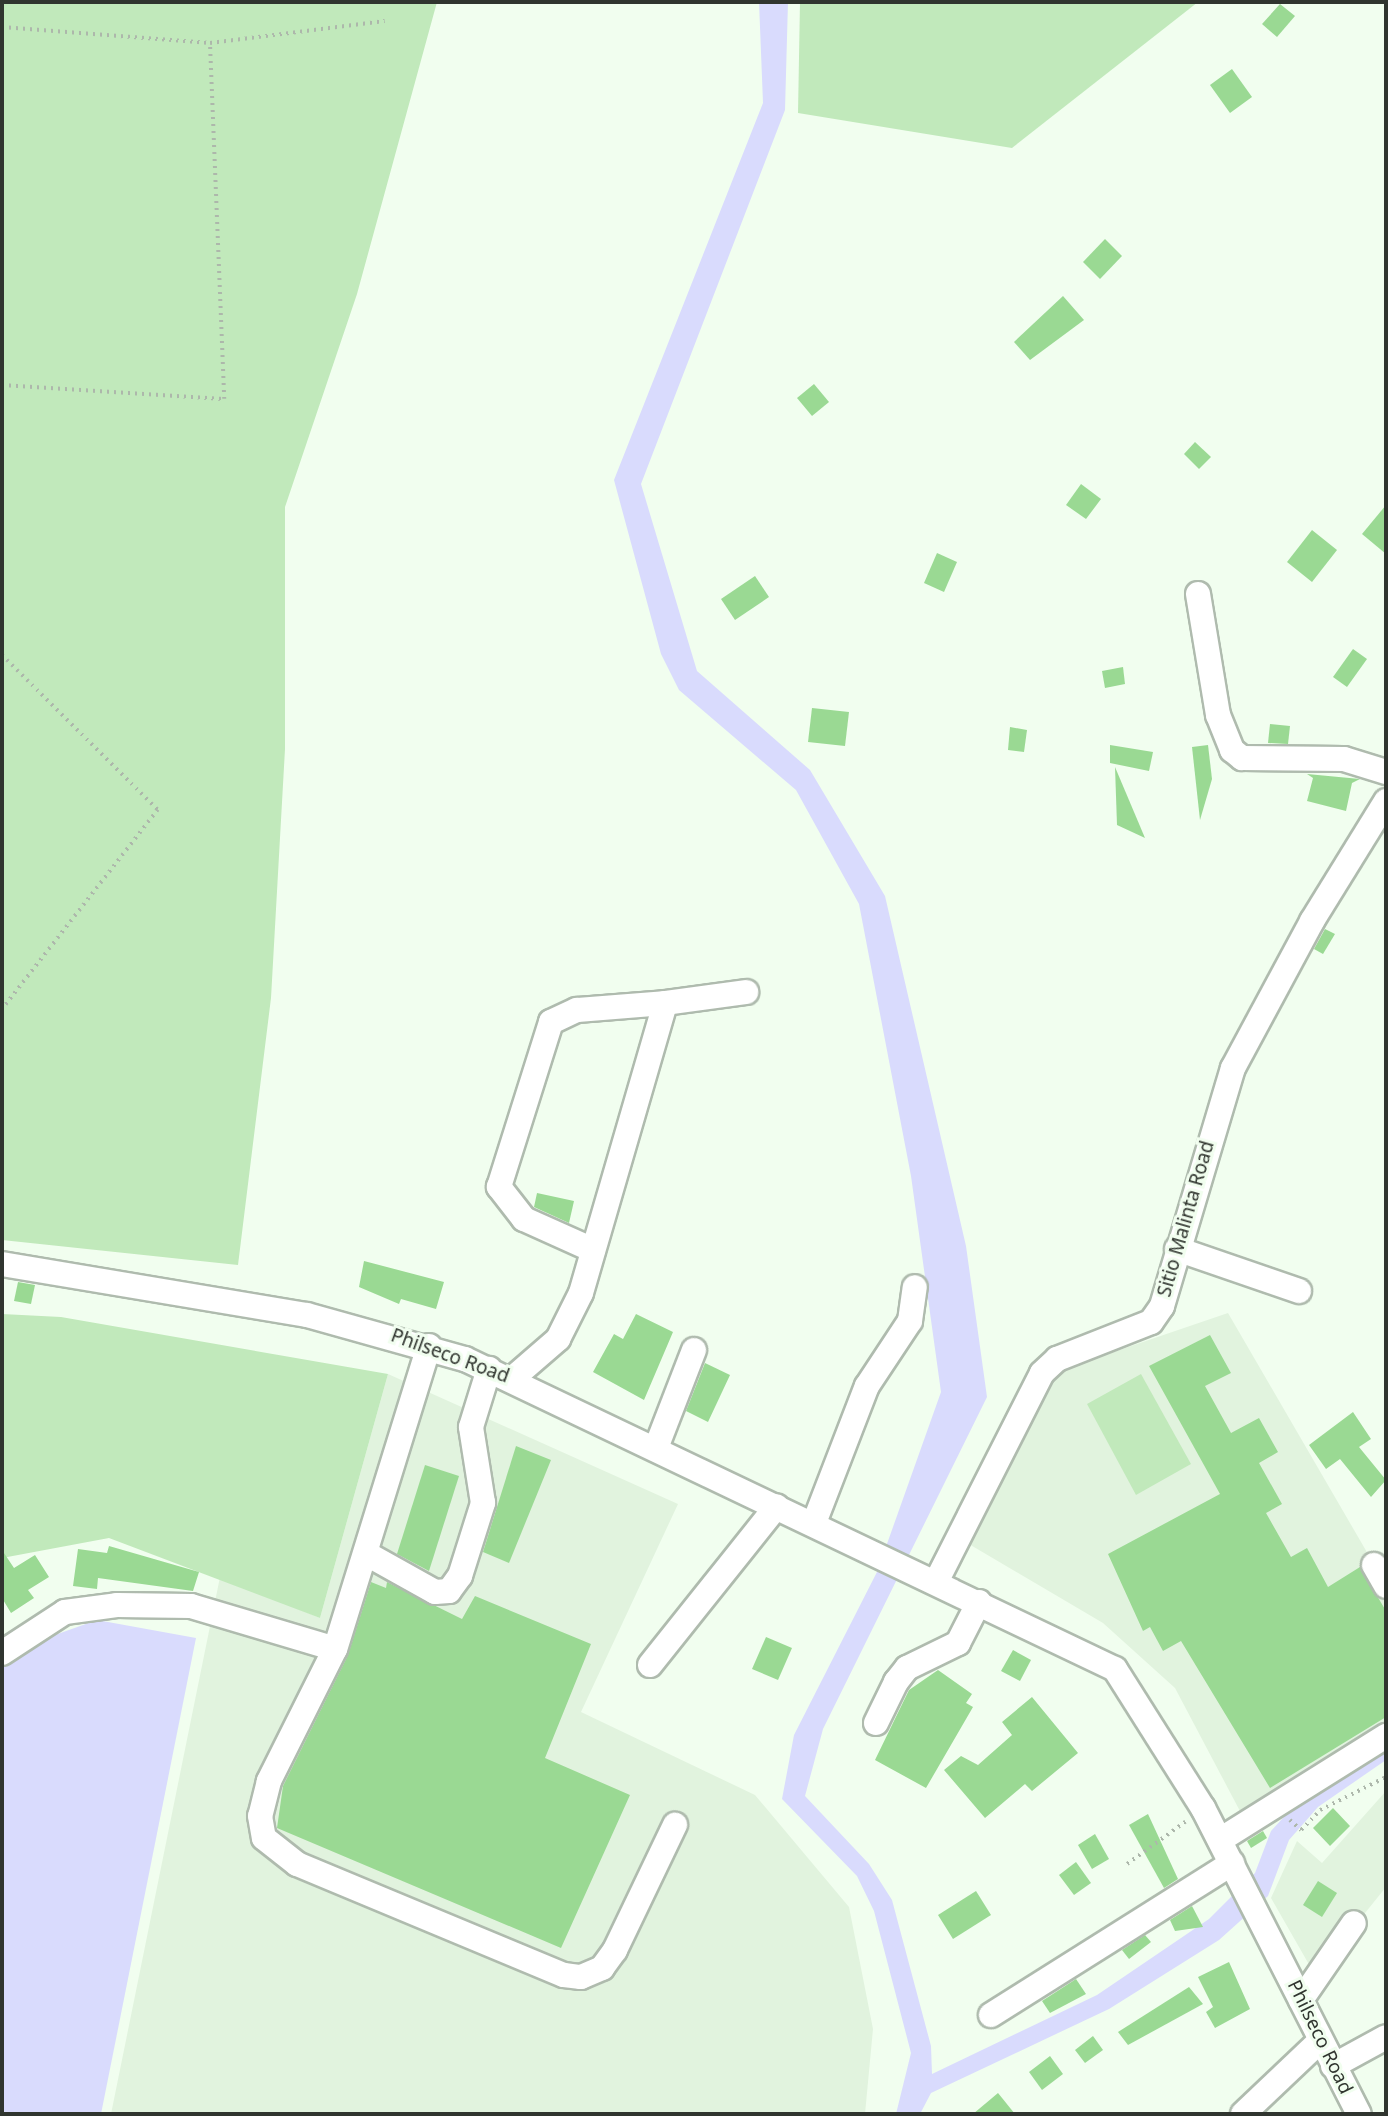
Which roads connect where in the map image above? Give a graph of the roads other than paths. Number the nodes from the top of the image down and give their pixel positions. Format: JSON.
{"nodes":[{"id":1,"x":1198,"y":594,"type":"dead end"},
{"id":2,"x":1386,"y":772,"type":"edge"},
{"id":3,"x":1386,"y":802,"type":"edge"},
{"id":4,"x":746,"y":992,"type":"dead end"},
{"id":5,"x":665,"y":1003,"type":"junction"},
{"id":6,"x":1177,"y":1249,"type":"junction"},
{"id":7,"x":593,"y":1250,"type":"junction"},
{"id":8,"x":2,"y":1264,"type":"edge"},
{"id":9,"x":915,"y":1287,"type":"dead end"},
{"id":10,"x":1299,"y":1292,"type":"dead end"},
{"id":11,"x":429,"y":1346,"type":"junction"},
{"id":12,"x":694,"y":1350,"type":"dead end"},
{"id":13,"x":489,"y":1369,"type":"junction"},
{"id":14,"x":513,"y":1378,"type":"junction"},
{"id":15,"x":656,"y":1448,"type":"junction"},
{"id":16,"x":777,"y":1506,"type":"junction"},
{"id":17,"x":814,"y":1523,"type":"junction"},
{"id":18,"x":367,"y":1554,"type":"junction"},
{"id":19,"x":1374,"y":1565,"type":"dead end"},
{"id":20,"x":931,"y":1579,"type":"junction"},
{"id":21,"x":1386,"y":1586,"type":"edge"},
{"id":22,"x":979,"y":1602,"type":"junction"},
{"id":23,"x":335,"y":1649,"type":"junction"},
{"id":24,"x":2,"y":1653,"type":"edge"},
{"id":25,"x":650,"y":1665,"type":"dead end"},
{"id":26,"x":876,"y":1723,"type":"dead end"},
{"id":27,"x":1386,"y":1736,"type":"edge"},
{"id":28,"x":675,"y":1825,"type":"dead end"},
{"id":29,"x":1220,"y":1840,"type":"junction"},
{"id":30,"x":1237,"y":1872,"type":"junction"},
{"id":31,"x":1354,"y":1923,"type":"dead end"},
{"id":32,"x":1301,"y":2000,"type":"junction"},
{"id":33,"x":992,"y":2015,"type":"dead end"},
{"id":34,"x":1386,"y":2037,"type":"edge"},
{"id":35,"x":1320,"y":2041,"type":"junction"},
{"id":36,"x":1333,"y":2066,"type":"junction"},
{"id":37,"x":1243,"y":2114,"type":"edge"},
{"id":38,"x":1359,"y":2114,"type":"edge"}],
"edges":[{"from":1,"to":2,"type":"street"},
{"from":3,"to":6,"type":"street","name":"Sitio Malinta Road"},
{"from":4,"to":5,"type":"street"},
{"from":5,"to":7,"type":"street"},
{"from":5,"to":7,"type":"street"},
{"from":6,"to":10,"type":"street"},
{"from":6,"to":20,"type":"street","name":"Sitio Malinta Road"},
{"from":7,"to":14,"type":"street"},
{"from":8,"to":11,"type":"street","name":"Philseco Road"},
{"from":9,"to":17,"type":"street"},
{"from":11,"to":13,"type":"street","name":"Philseco Road"},
{"from":11,"to":18,"type":"street"},
{"from":12,"to":15,"type":"street"},
{"from":13,"to":14,"type":"street","name":"Philseco Road"},
{"from":13,"to":18,"type":"street"},
{"from":14,"to":15,"type":"street","name":"Philseco Road"},
{"from":15,"to":16,"type":"street","name":"Philseco Road"},
{"from":16,"to":17,"type":"street","name":"Philseco Road"},
{"from":16,"to":25,"type":"street"},
{"from":17,"to":20,"type":"street","name":"Philseco Road"},
{"from":18,"to":23,"type":"street"},
{"from":19,"to":21,"type":"street"},
{"from":20,"to":22,"type":"street","name":"Philseco Road"},
{"from":22,"to":26,"type":"street"},
{"from":22,"to":29,"type":"street","name":"Philseco Road"},
{"from":23,"to":24,"type":"street"},
{"from":23,"to":28,"type":"street"},
{"from":27,"to":29,"type":"street"},
{"from":29,"to":30,"type":"street","name":"Philseco Road"},
{"from":30,"to":32,"type":"street","name":"Philseco Road"},
{"from":30,"to":33,"type":"street"},
{"from":31,"to":32,"type":"street"},
{"from":32,"to":35,"type":"street","name":"Philseco Road"},
{"from":34,"to":36,"type":"street"},
{"from":35,"to":36,"type":"street","name":"Philseco Road"},
{"from":35,"to":37,"type":"street"},
{"from":36,"to":38,"type":"street","name":"Philseco Road"}]}
